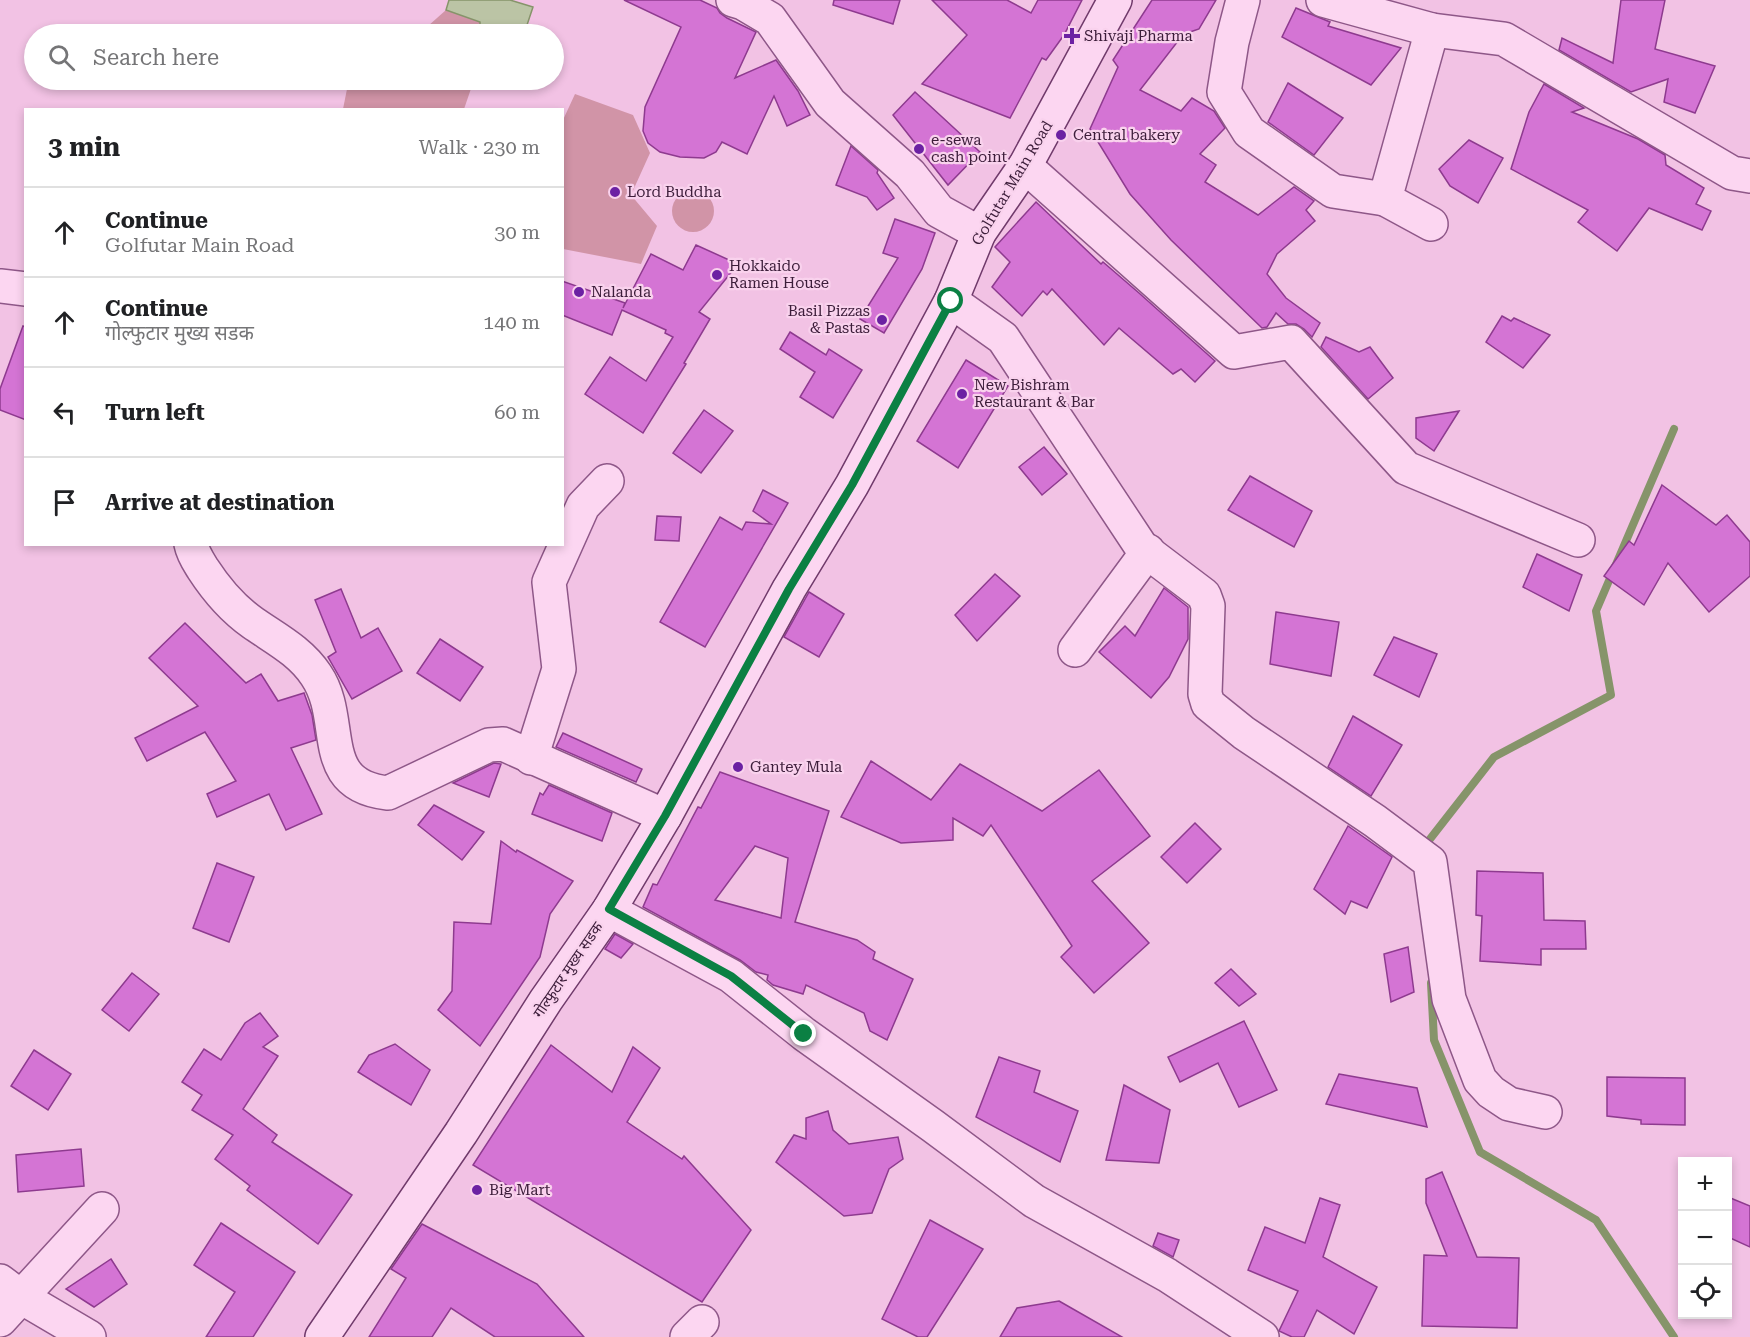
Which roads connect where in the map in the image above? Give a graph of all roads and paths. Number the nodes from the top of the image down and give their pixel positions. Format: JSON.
{"nodes":[{"id":1,"x":733,"y":0,"type":"edge"},
{"id":2,"x":1115,"y":0,"type":"edge"},
{"id":3,"x":1243,"y":0,"type":"edge"},
{"id":4,"x":1323,"y":0,"type":"edge"},
{"id":5,"x":1432,"y":30,"type":"junction"},
{"id":6,"x":1025,"y":166,"type":"junction"},
{"id":7,"x":1750,"y":177,"type":"edge"},
{"id":8,"x":1385,"y":199,"type":"junction"},
{"id":9,"x":1431,"y":224,"type":"dead end"},
{"id":10,"x":979,"y":233,"type":"junction"},
{"id":11,"x":0,"y":286,"type":"edge"},
{"id":12,"x":24,"y":289,"type":"edge"},
{"id":13,"x":951,"y":301,"type":"junction"},
{"id":14,"x":897,"y":401,"type":"joint"},
{"id":15,"x":607,"y":481,"type":"dead end"},
{"id":16,"x":1578,"y":540,"type":"dead end"},
{"id":17,"x":191,"y":546,"type":"edge"},
{"id":18,"x":1148,"y":551,"type":"junction"},
{"id":19,"x":1075,"y":650,"type":"dead end"},
{"id":20,"x":531,"y":758,"type":"junction"},
{"id":21,"x":665,"y":816,"type":"junction"},
{"id":22,"x":609,"y":909,"type":"junction"},
{"id":23,"x":1545,"y":1112,"type":"dead end"},
{"id":24,"x":102,"y":1209,"type":"dead end"},
{"id":25,"x":7,"y":1299,"type":"edge"},
{"id":26,"x":89,"y":1337,"type":"edge"},
{"id":27,"x":322,"y":1337,"type":"edge"},
{"id":28,"x":1262,"y":1337,"type":"edge"}],
"edges":[{"from":1,"to":10,"type":"street"},
{"from":2,"to":6,"type":"street","name":"Golfutar Main Road"},
{"from":3,"to":8,"type":"street"},
{"from":4,"to":5,"type":"street"},
{"from":5,"to":7,"type":"street"},
{"from":5,"to":8,"type":"street"},
{"from":6,"to":10,"type":"street","name":"Golfutar Main Road"},
{"from":6,"to":16,"type":"street"},
{"from":8,"to":9,"type":"street"},
{"from":10,"to":13,"type":"street","name":"Golfutar Main Road"},
{"from":11,"to":12,"type":"street"},
{"from":13,"to":14,"type":"street","name":"Golfutar Main Road"},
{"from":13,"to":18,"type":"street"},
{"from":14,"to":21,"type":"street","name":"गोल्फुटार मुख्य सडक"},
{"from":15,"to":20,"type":"street"},
{"from":17,"to":20,"type":"street"},
{"from":18,"to":19,"type":"street"},
{"from":18,"to":23,"type":"street"},
{"from":20,"to":21,"type":"street"},
{"from":21,"to":22,"type":"street","name":"गोल्फुटार मुख्य सडक"},
{"from":22,"to":27,"type":"street","name":"गोल्फुटार मुख्य सडक"},
{"from":22,"to":28,"type":"street"},
{"from":24,"to":25,"type":"street"},
{"from":25,"to":26,"type":"street"}]}
